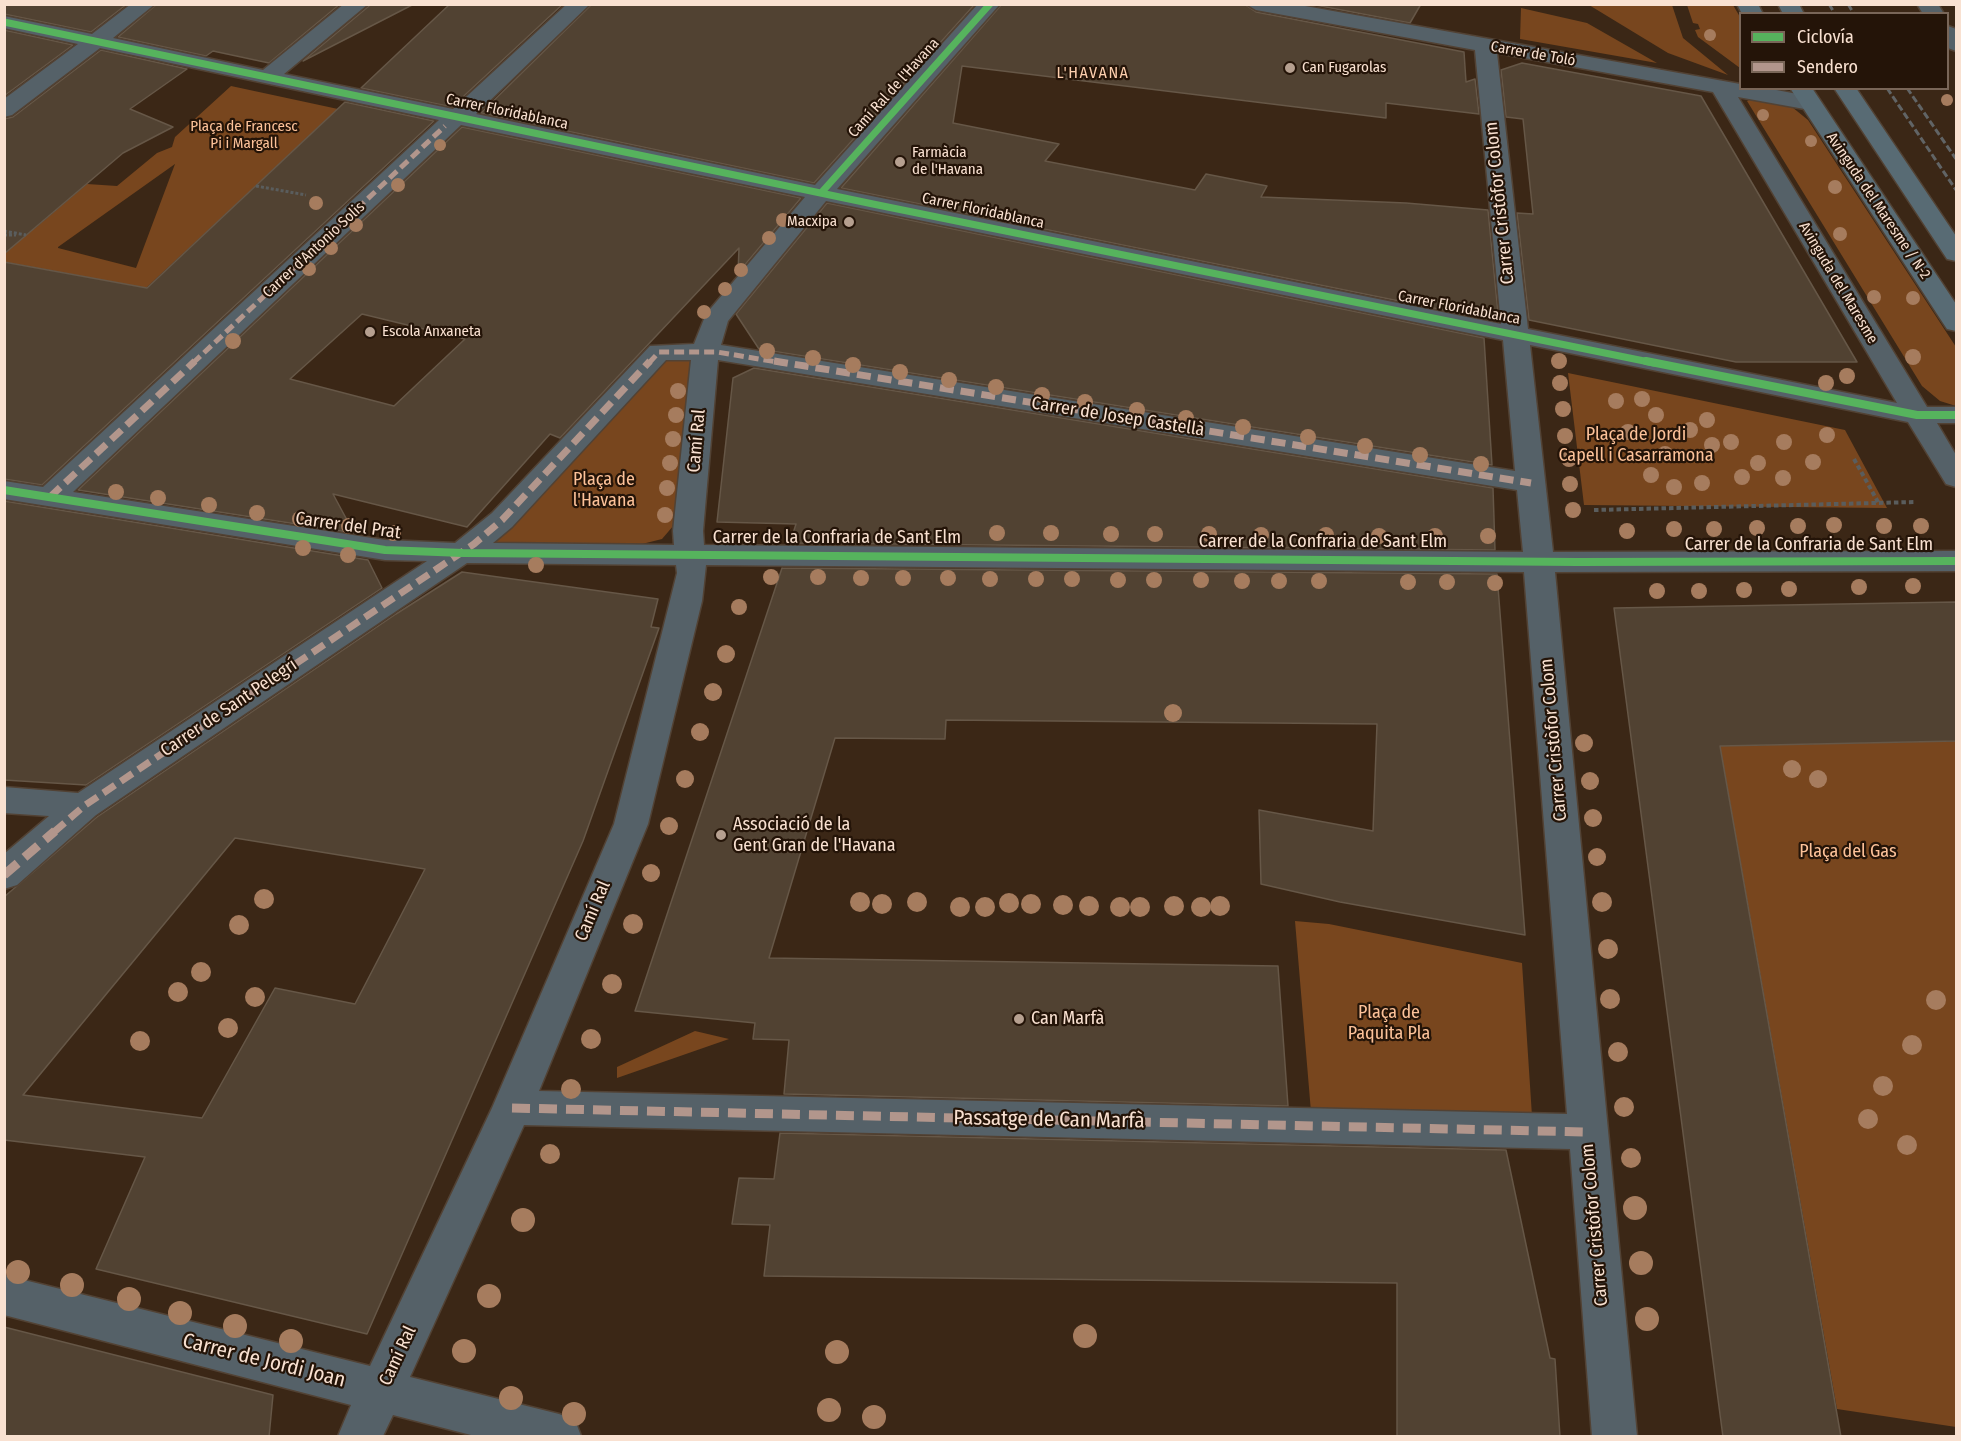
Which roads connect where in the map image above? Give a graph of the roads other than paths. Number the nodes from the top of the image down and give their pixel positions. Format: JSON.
{"nodes":[{"id":1,"x":145,"y":4,"type":"edge"},
{"id":2,"x":358,"y":4,"type":"edge"},
{"id":3,"x":580,"y":4,"type":"edge"},
{"id":4,"x":990,"y":4,"type":"edge"},
{"id":5,"x":1256,"y":4,"type":"edge"},
{"id":6,"x":4,"y":22,"type":"edge"},
{"id":7,"x":96,"y":41,"type":"junction"},
{"id":8,"x":1485,"y":45,"type":"junction"},
{"id":9,"x":267,"y":77,"type":"junction"},
{"id":10,"x":1721,"y":87,"type":"junction"},
{"id":11,"x":1739,"y":89,"type":"edge"},
{"id":12,"x":1749,"y":90,"type":"edge"},
{"id":13,"x":1846,"y":90,"type":"edge"},
{"id":14,"x":1805,"y":96,"type":"edge"},
{"id":15,"x":4,"y":110,"type":"edge"},
{"id":16,"x":458,"y":117,"type":"junction"},
{"id":17,"x":821,"y":193,"type":"junction"},
{"id":18,"x":1956,"y":254,"type":"edge"},
{"id":19,"x":1956,"y":323,"type":"edge"},
{"id":20,"x":1513,"y":334,"type":"junction"},
{"id":21,"x":705,"y":352,"type":"junction"},
{"id":22,"x":1956,"y":415,"type":"edge"},
{"id":23,"x":1917,"y":416,"type":"junction"},
{"id":24,"x":1956,"y":478,"type":"edge"},
{"id":25,"x":1531,"y":483,"type":"junction"},
{"id":26,"x":4,"y":490,"type":"edge"},
{"id":27,"x":50,"y":497,"type":"junction"},
{"id":28,"x":463,"y":553,"type":"junction"},
{"id":29,"x":689,"y":554,"type":"junction"},
{"id":30,"x":1538,"y":561,"type":"junction"},
{"id":31,"x":1956,"y":561,"type":"edge"},
{"id":32,"x":4,"y":800,"type":"edge"},
{"id":33,"x":84,"y":806,"type":"junction"},
{"id":34,"x":4,"y":875,"type":"edge"},
{"id":35,"x":512,"y":1108,"type":"junction"},
{"id":36,"x":1587,"y":1132,"type":"junction"},
{"id":37,"x":4,"y":1295,"type":"edge"},
{"id":38,"x":381,"y":1391,"type":"junction"},
{"id":39,"x":360,"y":1437,"type":"edge"},
{"id":40,"x":559,"y":1437,"type":"edge"},
{"id":41,"x":1615,"y":1437,"type":"edge"}],
"edges":[{"from":1,"to":7,"type":"street"},
{"from":2,"to":9,"type":"street"},
{"from":3,"to":16,"type":"street","name":"Carrer d'Antonio Solis"},
{"from":4,"to":17,"type":"street","name":"Camí Ral de l'Havana"},
{"from":5,"to":8,"type":"street","name":"Carrer de Toló"},
{"from":6,"to":7,"type":"street","name":"Carrer Floridablanca"},
{"from":7,"to":9,"type":"street","name":"Carrer Floridablanca"},
{"from":7,"to":15,"type":"street"},
{"from":8,"to":10,"type":"street","name":"Carrer de Toló"},
{"from":8,"to":20,"type":"street","name":"Carrer Cristòfor Colom"},
{"from":9,"to":16,"type":"street","name":"Carrer Floridablanca"},
{"from":10,"to":11,"type":"street","name":"Carrer de Toló"},
{"from":10,"to":23,"type":"street","name":"Avinguda del Maresme"},
{"from":12,"to":14,"type":"street","name":"Carrer de Toló"},
{"from":13,"to":18,"type":"main road"},
{"from":14,"to":19,"type":"main road","name":"Avinguda del Maresme / N-2"},
{"from":16,"to":17,"type":"street","name":"Carrer Floridablanca"},
{"from":16,"to":27,"type":"street","name":"Carrer d'Antonio Solis"},
{"from":17,"to":20,"type":"street","name":"Carrer Floridablanca"},
{"from":17,"to":21,"type":"street","name":"Camí Ral de l'Havana"},
{"from":20,"to":23,"type":"street","name":"Carrer Floridablanca"},
{"from":20,"to":25,"type":"street","name":"Carrer Cristòfor Colom"},
{"from":21,"to":25,"type":"street","name":"Carrer de Josep Castellà"},
{"from":21,"to":28,"type":"street"},
{"from":21,"to":29,"type":"street","name":"Camí Ral"},
{"from":22,"to":23,"type":"street","name":"Carrer Floridablanca"},
{"from":23,"to":24,"type":"street","name":"Avinguda del Maresme"},
{"from":25,"to":30,"type":"street","name":"Carrer Cristòfor Colom"},
{"from":26,"to":27,"type":"street","name":"Carrer del Prat"},
{"from":27,"to":28,"type":"street","name":"Carrer del Prat"},
{"from":28,"to":29,"type":"street","name":"Carrer del Prat"},
{"from":28,"to":33,"type":"street","name":"Carrer de Sant Pelegrí"},
{"from":29,"to":30,"type":"street","name":"Carrer de la Confraria de Sant Elm"},
{"from":29,"to":35,"type":"street","name":"Camí Ral"},
{"from":30,"to":31,"type":"street","name":"Carrer de la Confraria de Sant Elm"},
{"from":30,"to":36,"type":"street","name":"Carrer Cristòfor Colom"},
{"from":32,"to":33,"type":"street"},
{"from":33,"to":34,"type":"street","name":"Carrer de Sant Pelegrí"},
{"from":35,"to":36,"type":"street","name":"Passatge de Can Marfà"},
{"from":35,"to":38,"type":"street","name":"Camí Ral"},
{"from":36,"to":41,"type":"street","name":"Carrer Cristòfor Colom"},
{"from":37,"to":38,"type":"street","name":"Carrer de Jordi Joan"},
{"from":38,"to":39,"type":"street","name":"Camí Ral"},
{"from":38,"to":40,"type":"street","name":"Carrer de Jordi Joan"}]}
